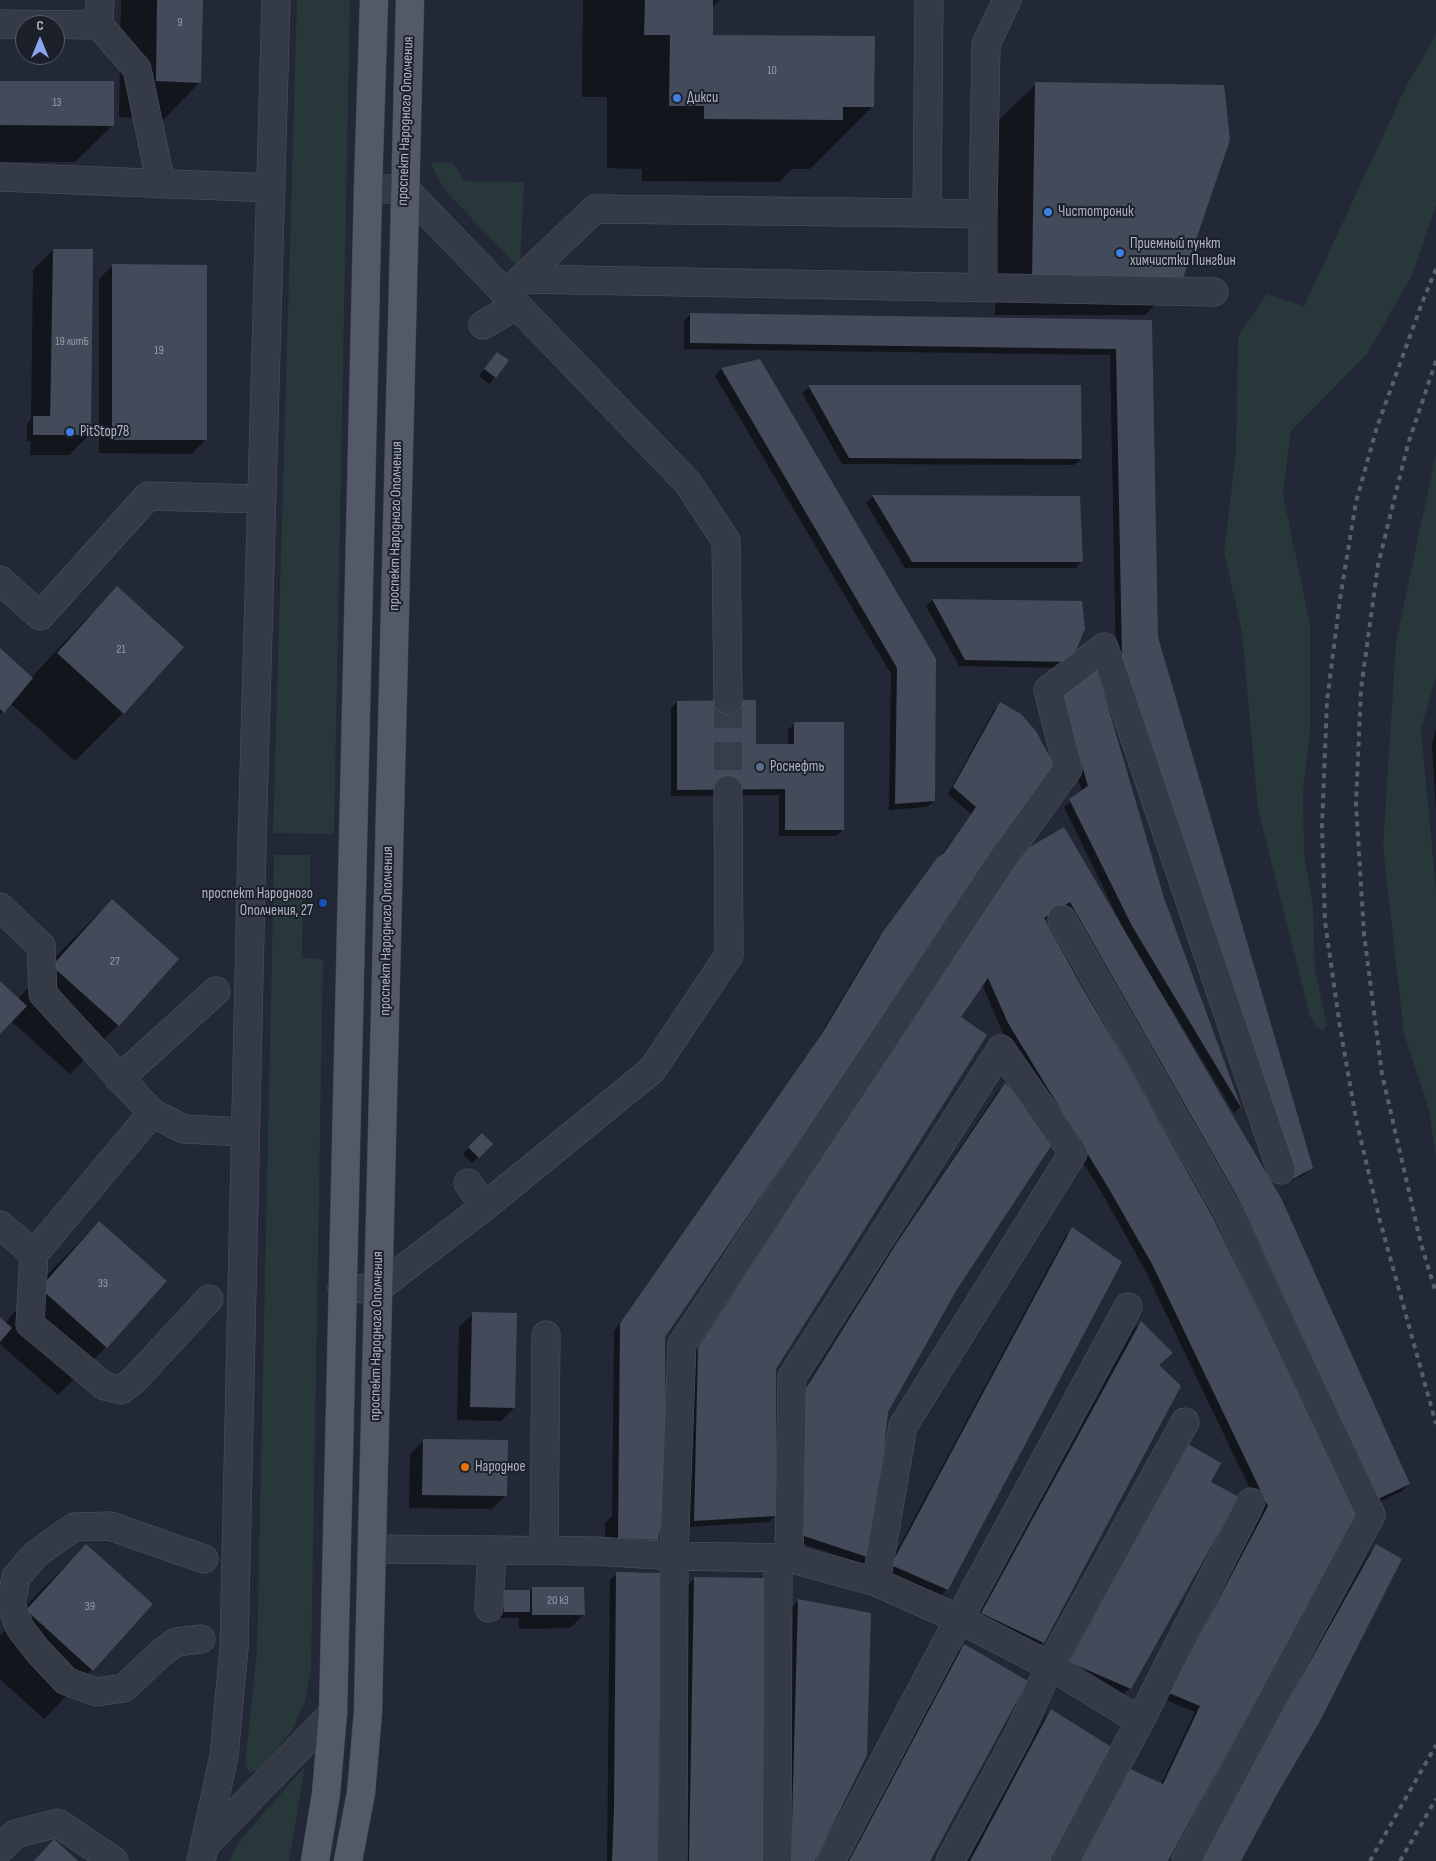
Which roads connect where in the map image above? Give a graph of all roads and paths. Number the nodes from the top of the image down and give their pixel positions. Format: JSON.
{"nodes":[{"id":1,"x":276,"y":0,"type":"edge"},
{"id":2,"x":374,"y":0,"type":"edge"},
{"id":3,"x":410,"y":0,"type":"edge"},
{"id":4,"x":929,"y":0,"type":"edge"},
{"id":5,"x":1006,"y":0,"type":"edge"},
{"id":6,"x":100,"y":12,"type":"edge"},
{"id":7,"x":0,"y":24,"type":"edge"},
{"id":8,"x":0,"y":177,"type":"edge"},
{"id":9,"x":161,"y":184,"type":"junction"},
{"id":10,"x":271,"y":188,"type":"junction"},
{"id":11,"x":368,"y":189,"type":"junction"},
{"id":12,"x":404,"y":189,"type":"junction"},
{"id":13,"x":927,"y":213,"type":"junction"},
{"id":14,"x":983,"y":214,"type":"junction"},
{"id":15,"x":983,"y":287,"type":"junction"},
{"id":16,"x":515,"y":292,"type":"junction"},
{"id":17,"x":1214,"y":292,"type":"dead end"},
{"id":18,"x":483,"y":325,"type":"dead end"},
{"id":19,"x":261,"y":499,"type":"junction"},
{"id":20,"x":0,"y":580,"type":"edge"},
{"id":21,"x":728,"y":700,"type":"tunnel mouth"},
{"id":22,"x":728,"y":790,"type":"tunnel mouth"},
{"id":23,"x":0,"y":907,"type":"edge"},
{"id":24,"x":1062,"y":919,"type":"dead end"},
{"id":25,"x":216,"y":991,"type":"dead end"},
{"id":26,"x":119,"y":1079,"type":"junction"},
{"id":27,"x":152,"y":1113,"type":"junction"},
{"id":28,"x":245,"y":1132,"type":"junction"},
{"id":29,"x":1281,"y":1170,"type":"dead end"},
{"id":30,"x":468,"y":1183,"type":"dead end"},
{"id":31,"x":484,"y":1207,"type":"junction"},
{"id":32,"x":0,"y":1225,"type":"edge"},
{"id":33,"x":34,"y":1254,"type":"junction"},
{"id":34,"x":342,"y":1288,"type":"junction"},
{"id":35,"x":378,"y":1289,"type":"junction"},
{"id":36,"x":209,"y":1298,"type":"dead end"},
{"id":37,"x":1128,"y":1307,"type":"dead end"},
{"id":38,"x":546,"y":1335,"type":"dead end"},
{"id":39,"x":1185,"y":1422,"type":"dead end"},
{"id":40,"x":1251,"y":1502,"type":"dead end"},
{"id":41,"x":372,"y":1548,"type":"junction"},
{"id":42,"x":492,"y":1550,"type":"junction"},
{"id":43,"x":544,"y":1551,"type":"junction"},
{"id":44,"x":674,"y":1556,"type":"junction"},
{"id":45,"x":784,"y":1557,"type":"junction"},
{"id":46,"x":204,"y":1559,"type":"dead end"},
{"id":47,"x":8,"y":1570,"type":"edge"},
{"id":48,"x":876,"y":1582,"type":"junction"},
{"id":49,"x":489,"y":1608,"type":"dead end"},
{"id":50,"x":959,"y":1620,"type":"junction"},
{"id":51,"x":201,"y":1639,"type":"dead end"},
{"id":52,"x":1050,"y":1666,"type":"junction"},
{"id":53,"x":333,"y":1713,"type":"junction"},
{"id":54,"x":1140,"y":1721,"type":"junction"},
{"id":55,"x":0,"y":1849,"type":"edge"},
{"id":56,"x":203,"y":1852,"type":"edge"},
{"id":57,"x":114,"y":1861,"type":"edge"},
{"id":58,"x":315,"y":1861,"type":"edge"},
{"id":59,"x":348,"y":1861,"type":"edge"},
{"id":60,"x":673,"y":1861,"type":"edge"},
{"id":61,"x":777,"y":1861,"type":"edge"},
{"id":62,"x":831,"y":1861,"type":"edge"},
{"id":63,"x":950,"y":1861,"type":"edge"},
{"id":64,"x":1065,"y":1861,"type":"edge"},
{"id":65,"x":1186,"y":1861,"type":"edge"}],
"edges":[{"from":1,"to":10,"type":"street"},
{"from":2,"to":11,"type":"main road"},
{"from":3,"to":12,"type":"main road","name":"проспект Народного Ополчения"},
{"from":4,"to":13,"type":"street"},
{"from":5,"to":14,"type":"street"},
{"from":6,"to":7,"type":"street"},
{"from":6,"to":9,"type":"street"},
{"from":8,"to":9,"type":"street"},
{"from":9,"to":10,"type":"street"},
{"from":10,"to":19,"type":"street"},
{"from":11,"to":12,"type":"street"},
{"from":11,"to":34,"type":"main road"},
{"from":12,"to":16,"type":"street"},
{"from":12,"to":35,"type":"main road","name":"проспект Народного Ополчения"},
{"from":13,"to":14,"type":"street"},
{"from":13,"to":16,"type":"street"},
{"from":14,"to":15,"type":"street"},
{"from":15,"to":16,"type":"street"},
{"from":15,"to":17,"type":"street"},
{"from":16,"to":18,"type":"street"},
{"from":16,"to":21,"type":"street"},
{"from":19,"to":20,"type":"street"},
{"from":19,"to":28,"type":"street"},
{"from":22,"to":31,"type":"street"},
{"from":23,"to":26,"type":"street"},
{"from":24,"to":65,"type":"street"},
{"from":25,"to":26,"type":"street"},
{"from":26,"to":27,"type":"street"},
{"from":27,"to":28,"type":"street"},
{"from":27,"to":33,"type":"street"},
{"from":28,"to":56,"type":"street"},
{"from":29,"to":44,"type":"street"},
{"from":30,"to":31,"type":"street"},
{"from":31,"to":35,"type":"street"},
{"from":32,"to":33,"type":"street"},
{"from":33,"to":36,"type":"street"},
{"from":34,"to":35,"type":"street"},
{"from":34,"to":53,"type":"main road"},
{"from":35,"to":41,"type":"main road","name":"проспект Народного Ополчения"},
{"from":37,"to":50,"type":"street"},
{"from":38,"to":43,"type":"street"},
{"from":39,"to":52,"type":"street"},
{"from":40,"to":54,"type":"street"},
{"from":41,"to":42,"type":"street"},
{"from":41,"to":59,"type":"main road","name":"проспект Народного Ополчения"},
{"from":42,"to":43,"type":"street"},
{"from":42,"to":49,"type":"street"},
{"from":43,"to":44,"type":"street"},
{"from":44,"to":45,"type":"street"},
{"from":44,"to":60,"type":"street"},
{"from":45,"to":48,"type":"street"},
{"from":45,"to":48,"type":"street"},
{"from":45,"to":61,"type":"street"},
{"from":46,"to":47,"type":"street"},
{"from":47,"to":51,"type":"street"},
{"from":48,"to":50,"type":"street"},
{"from":50,"to":52,"type":"street"},
{"from":50,"to":62,"type":"street"},
{"from":52,"to":54,"type":"street"},
{"from":52,"to":63,"type":"street"},
{"from":53,"to":56,"type":"street"},
{"from":53,"to":58,"type":"main road"},
{"from":54,"to":64,"type":"street"},
{"from":55,"to":57,"type":"street"}]}
